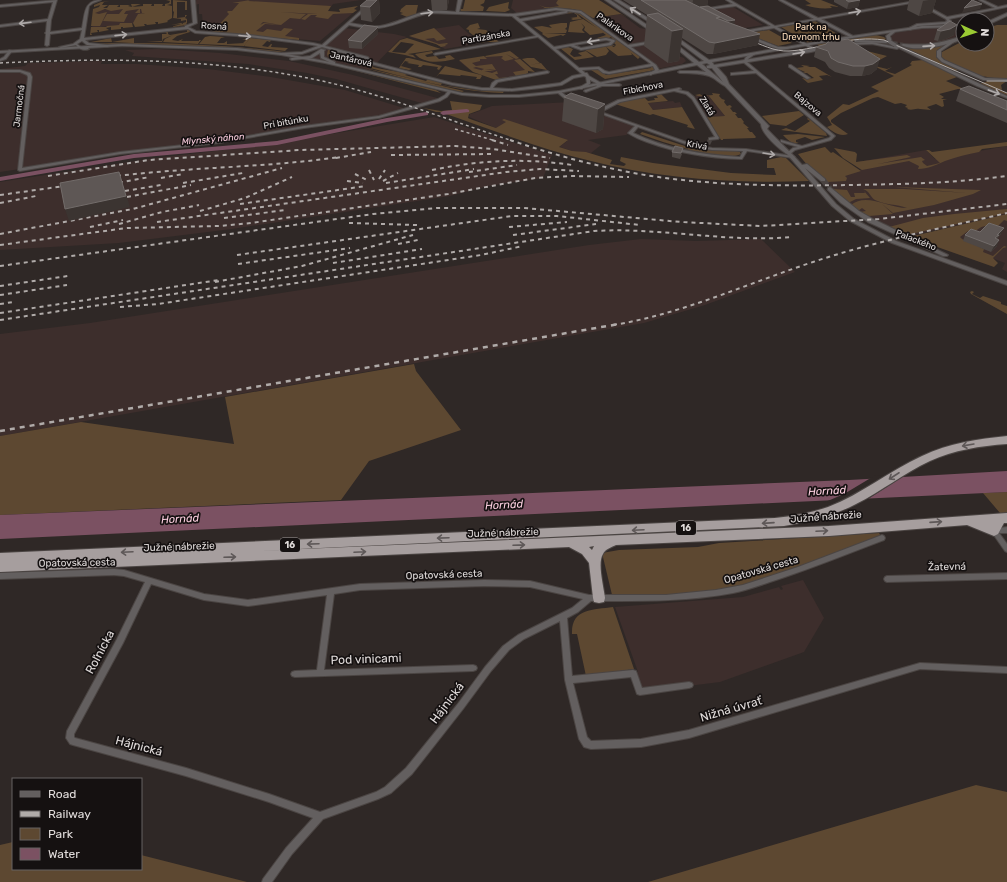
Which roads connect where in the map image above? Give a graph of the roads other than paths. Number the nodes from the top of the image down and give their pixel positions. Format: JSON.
{"nodes":[{"id":1,"x":99,"y":0,"type":"edge"},
{"id":2,"x":193,"y":0,"type":"edge"},
{"id":3,"x":375,"y":0,"type":"edge"},
{"id":4,"x":460,"y":0,"type":"edge"},
{"id":5,"x":607,"y":0,"type":"edge"},
{"id":6,"x":616,"y":0,"type":"edge"},
{"id":7,"x":728,"y":0,"type":"edge"},
{"id":8,"x":781,"y":0,"type":"edge"},
{"id":9,"x":790,"y":0,"type":"edge"},
{"id":10,"x":981,"y":0,"type":"edge"},
{"id":11,"x":55,"y":1,"type":"edge"},
{"id":12,"x":787,"y":3,"type":"junction"},
{"id":13,"x":735,"y":4,"type":"junction"},
{"id":14,"x":0,"y":6,"type":"edge"},
{"id":15,"x":1007,"y":6,"type":"edge"},
{"id":16,"x":998,"y":8,"type":"junction"},
{"id":17,"x":565,"y":10,"type":"junction"},
{"id":18,"x":697,"y":10,"type":"edge"},
{"id":19,"x":456,"y":13,"type":"junction"},
{"id":20,"x":1007,"y":14,"type":"edge"},
{"id":21,"x":513,"y":15,"type":"junction"},
{"id":22,"x":947,"y":18,"type":"junction"},
{"id":23,"x":816,"y":19,"type":"junction"},
{"id":24,"x":49,"y":20,"type":"junction"},
{"id":25,"x":519,"y":20,"type":"junction"},
{"id":26,"x":995,"y":20,"type":"edge"},
{"id":27,"x":195,"y":24,"type":"junction"},
{"id":28,"x":348,"y":24,"type":"junction"},
{"id":29,"x":0,"y":26,"type":"edge"},
{"id":30,"x":773,"y":26,"type":"junction"},
{"id":31,"x":950,"y":26,"type":"junction"},
{"id":32,"x":955,"y":26,"type":"edge"},
{"id":33,"x":180,"y":28,"type":"junction"},
{"id":34,"x":955,"y":28,"type":"edge"},
{"id":35,"x":84,"y":29,"type":"junction"},
{"id":36,"x":663,"y":29,"type":"edge"},
{"id":37,"x":909,"y":29,"type":"junction"},
{"id":38,"x":192,"y":31,"type":"junction"},
{"id":39,"x":668,"y":32,"type":"edge"},
{"id":40,"x":893,"y":32,"type":"junction"},
{"id":41,"x":47,"y":33,"type":"junction"},
{"id":42,"x":657,"y":33,"type":"edge"},
{"id":43,"x":539,"y":36,"type":"junction"},
{"id":44,"x":852,"y":37,"type":"junction"},
{"id":45,"x":666,"y":38,"type":"edge"},
{"id":46,"x":82,"y":40,"type":"junction"},
{"id":47,"x":955,"y":40,"type":"joint"},
{"id":48,"x":655,"y":41,"type":"edge"},
{"id":49,"x":888,"y":42,"type":"junction"},
{"id":50,"x":47,"y":45,"type":"dead end"},
{"id":51,"x":570,"y":45,"type":"junction"},
{"id":52,"x":806,"y":45,"type":"junction"},
{"id":53,"x":844,"y":45,"type":"edge"},
{"id":54,"x":903,"y":45,"type":"tunnel mouth"},
{"id":55,"x":628,"y":46,"type":"junction"},
{"id":56,"x":80,"y":47,"type":"junction"},
{"id":57,"x":832,"y":47,"type":"edge"},
{"id":58,"x":323,"y":48,"type":"junction"},
{"id":59,"x":554,"y":48,"type":"junction"},
{"id":60,"x":779,"y":48,"type":"junction"},
{"id":61,"x":822,"y":48,"type":"junction"},
{"id":62,"x":317,"y":49,"type":"junction"},
{"id":63,"x":815,"y":50,"type":"junction"},
{"id":64,"x":9,"y":52,"type":"junction"},
{"id":65,"x":909,"y":52,"type":"junction"},
{"id":66,"x":0,"y":53,"type":"edge"},
{"id":67,"x":281,"y":54,"type":"junction"},
{"id":68,"x":436,"y":54,"type":"dead end"},
{"id":69,"x":698,"y":54,"type":"junction"},
{"id":70,"x":753,"y":54,"type":"junction"},
{"id":71,"x":691,"y":57,"type":"junction"},
{"id":72,"x":772,"y":57,"type":"junction"},
{"id":73,"x":732,"y":58,"type":"junction"},
{"id":74,"x":0,"y":60,"type":"edge"},
{"id":75,"x":309,"y":60,"type":"junction"},
{"id":76,"x":745,"y":62,"type":"junction"},
{"id":77,"x":334,"y":64,"type":"junction"},
{"id":78,"x":653,"y":64,"type":"junction"},
{"id":79,"x":730,"y":64,"type":"junction"},
{"id":80,"x":706,"y":65,"type":"junction"},
{"id":81,"x":790,"y":66,"type":"dead end"},
{"id":82,"x":595,"y":68,"type":"junction"},
{"id":83,"x":579,"y":69,"type":"junction"},
{"id":84,"x":681,"y":70,"type":"junction"},
{"id":85,"x":0,"y":71,"type":"edge"},
{"id":86,"x":547,"y":72,"type":"dead end"},
{"id":87,"x":757,"y":72,"type":"junction"},
{"id":88,"x":651,"y":74,"type":"junction"},
{"id":89,"x":732,"y":74,"type":"dead end"},
{"id":90,"x":587,"y":76,"type":"junction"},
{"id":91,"x":713,"y":76,"type":"junction"},
{"id":92,"x":808,"y":78,"type":"dead end"},
{"id":93,"x":725,"y":79,"type":"junction"},
{"id":94,"x":986,"y":79,"type":"junction"},
{"id":95,"x":1007,"y":80,"type":"edge"},
{"id":96,"x":617,"y":83,"type":"junction"},
{"id":97,"x":972,"y":83,"type":"junction"},
{"id":98,"x":600,"y":85,"type":"junction"},
{"id":99,"x":727,"y":85,"type":"junction"},
{"id":100,"x":581,"y":88,"type":"junction"},
{"id":101,"x":679,"y":89,"type":"dead end"},
{"id":102,"x":491,"y":90,"type":"junction"},
{"id":103,"x":586,"y":91,"type":"junction"},
{"id":104,"x":670,"y":91,"type":"junction"},
{"id":105,"x":448,"y":94,"type":"junction"},
{"id":106,"x":561,"y":94,"type":"junction"},
{"id":107,"x":440,"y":95,"type":"junction"},
{"id":108,"x":1007,"y":97,"type":"edge"},
{"id":109,"x":435,"y":101,"type":"junction"},
{"id":110,"x":576,"y":104,"type":"edge"},
{"id":111,"x":591,"y":110,"type":"edge"},
{"id":112,"x":598,"y":112,"type":"junction"},
{"id":113,"x":763,"y":124,"type":"junction"},
{"id":114,"x":637,"y":126,"type":"junction"},
{"id":115,"x":782,"y":141,"type":"junction"},
{"id":116,"x":709,"y":142,"type":"junction"},
{"id":117,"x":801,"y":146,"type":"junction"},
{"id":118,"x":746,"y":150,"type":"junction"},
{"id":119,"x":793,"y":158,"type":"junction"},
{"id":120,"x":20,"y":170,"type":"joint"},
{"id":121,"x":823,"y":180,"type":"tunnel mouth"},
{"id":122,"x":830,"y":189,"type":"tunnel mouth"},
{"id":123,"x":829,"y":198,"type":"junction"},
{"id":124,"x":945,"y":255,"type":"junction"},
{"id":125,"x":1007,"y":277,"type":"edge"},
{"id":126,"x":1007,"y":283,"type":"edge"},
{"id":127,"x":1007,"y":440,"type":"edge"},
{"id":128,"x":1003,"y":518,"type":"edge"},
{"id":129,"x":962,"y":520,"type":"junction"},
{"id":130,"x":1007,"y":530,"type":"edge"},
{"id":131,"x":994,"y":531,"type":"junction"},
{"id":132,"x":882,"y":538,"type":"dead end"},
{"id":133,"x":614,"y":541,"type":"junction"},
{"id":134,"x":570,"y":543,"type":"junction"},
{"id":135,"x":1007,"y":549,"type":"edge"},
{"id":136,"x":0,"y":558,"type":"edge"},
{"id":137,"x":595,"y":562,"type":"junction"},
{"id":138,"x":0,"y":567,"type":"edge"},
{"id":139,"x":0,"y":576,"type":"edge"},
{"id":140,"x":1007,"y":576,"type":"edge"},
{"id":141,"x":887,"y":579,"type":"dead end"},
{"id":142,"x":149,"y":580,"type":"junction"},
{"id":143,"x":331,"y":591,"type":"junction"},
{"id":144,"x":594,"y":598,"type":"junction"},
{"id":145,"x":563,"y":617,"type":"junction"},
{"id":146,"x":473,"y":668,"type":"dead end"},
{"id":147,"x":1007,"y":670,"type":"edge"},
{"id":148,"x":320,"y":673,"type":"junction"},
{"id":149,"x":295,"y":674,"type":"dead end"},
{"id":150,"x":569,"y":680,"type":"junction"},
{"id":151,"x":689,"y":685,"type":"dead end"},
{"id":152,"x":70,"y":734,"type":"joint"},
{"id":153,"x":320,"y":816,"type":"junction"},
{"id":154,"x":266,"y":882,"type":"edge"}],
"edges":[{"from":1,"to":35,"type":"street"},
{"from":2,"to":27,"type":"street"},
{"from":3,"to":28,"type":"street"},
{"from":4,"to":19,"type":"street"},
{"from":5,"to":42,"type":"street"},
{"from":36,"to":6,"type":"street","one_way":true},
{"from":7,"to":13,"type":"street"},
{"from":8,"to":12,"type":"street"},
{"from":9,"to":12,"type":"street"},
{"from":10,"to":16,"type":"street"},
{"from":11,"to":14,"type":"street"},
{"from":11,"to":24,"type":"street"},
{"from":12,"to":23,"type":"street"},
{"from":13,"to":18,"type":"street"},
{"from":13,"to":30,"type":"street"},
{"from":15,"to":16,"type":"street"},
{"from":16,"to":22,"type":"street"},
{"from":17,"to":21,"type":"street","name":"Palárikova"},
{"from":17,"to":25,"type":"street"},
{"from":17,"to":55,"type":"street","name":"Palárikova"},
{"from":19,"to":21,"type":"street","name":"Palárikova"},
{"from":28,"to":19,"type":"street","name":"Palárikova","one_way":true},
{"from":20,"to":26,"type":"street"},
{"from":21,"to":25,"type":"street"},
{"from":23,"to":22,"type":"street","one_way":true},
{"from":22,"to":37,"type":"street"},
{"from":23,"to":30,"type":"street"},
{"from":23,"to":44,"type":"street"},
{"from":24,"to":29,"type":"street","one_way":true},
{"from":24,"to":41,"type":"street"},
{"from":25,"to":43,"type":"street"},
{"from":27,"to":33,"type":"street"},
{"from":27,"to":38,"type":"street"},
{"from":28,"to":58,"type":"street"},
{"from":30,"to":52,"type":"street"},
{"from":30,"to":60,"type":"street"},
{"from":31,"to":32,"type":"street"},
{"from":31,"to":34,"type":"street"},
{"from":31,"to":37,"type":"street"},
{"from":33,"to":38,"type":"street","name":"Rosná"},
{"from":46,"to":33,"type":"street","name":"Rosná","one_way":true},
{"from":35,"to":41,"type":"street"},
{"from":35,"to":46,"type":"street"},
{"from":37,"to":40,"type":"street"},
{"from":38,"to":58,"type":"street","name":"Rosná","one_way":true},
{"from":39,"to":69,"type":"street"},
{"from":40,"to":44,"type":"street"},
{"from":40,"to":49,"type":"street"},
{"from":41,"to":50,"type":"street"},
{"from":43,"to":59,"type":"street"},
{"from":43,"to":68,"type":"street","name":"Partizánska"},
{"from":44,"to":52,"type":"street"},
{"from":45,"to":71,"type":"street","name":"Palackého"},
{"from":46,"to":56,"type":"street"},
{"from":46,"to":56,"type":"street"},
{"from":54,"to":47,"type":"street","one_way":true},
{"from":47,"to":94,"type":"street"},
{"from":48,"to":55,"type":"street"},
{"from":49,"to":61,"type":"street"},
{"from":49,"to":65,"type":"street","bridge":true},
{"from":51,"to":51,"type":"street","name":"Palárikova","one_way":true},
{"from":51,"to":59,"type":"street","name":"Palárikova"},
{"from":52,"to":60,"type":"street"},
{"from":52,"to":63,"type":"street"},
{"from":53,"to":65,"type":"street"},
{"from":55,"to":78,"type":"street","name":"Palárikova"},
{"from":56,"to":64,"type":"street","name":"Jantárová"},
{"from":56,"to":64,"type":"street","name":"Jantárová"},
{"from":56,"to":67,"type":"street","name":"Jantárová"},
{"from":56,"to":75,"type":"street","name":"Jantárová"},
{"from":57,"to":61,"type":"street"},
{"from":58,"to":62,"type":"street"},
{"from":58,"to":75,"type":"street"},
{"from":58,"to":77,"type":"street"},
{"from":58,"to":102,"type":"street","name":"Rosná"},
{"from":59,"to":83,"type":"street"},
{"from":60,"to":70,"type":"street"},
{"from":60,"to":72,"type":"street"},
{"from":61,"to":63,"type":"street"},
{"from":62,"to":67,"type":"street"},
{"from":62,"to":75,"type":"street"},
{"from":72,"to":63,"type":"street","one_way":true},
{"from":64,"to":66,"type":"street","name":"Jantárová"},
{"from":64,"to":74,"type":"street"},
{"from":65,"to":97,"type":"street"},
{"from":67,"to":75,"type":"street","name":"Jantárová"},
{"from":69,"to":73,"type":"street"},
{"from":69,"to":80,"type":"street"},
{"from":70,"to":73,"type":"street"},
{"from":70,"to":76,"type":"street"},
{"from":71,"to":80,"type":"street","name":"Palackého"},
{"from":71,"to":84,"type":"street"},
{"from":72,"to":76,"type":"street"},
{"from":73,"to":80,"type":"street"},
{"from":75,"to":77,"type":"street","name":"Jantárová"},
{"from":75,"to":107,"type":"street","name":"Jantárová"},
{"from":76,"to":79,"type":"street"},
{"from":76,"to":87,"type":"street","name":"Bajzova"},
{"from":77,"to":105,"type":"street","name":"Jantárová"},
{"from":78,"to":82,"type":"street"},
{"from":78,"to":88,"type":"street"},
{"from":79,"to":80,"type":"street"},
{"from":79,"to":93,"type":"street"},
{"from":80,"to":84,"type":"street"},
{"from":80,"to":91,"type":"street","name":"Palackého"},
{"from":80,"to":93,"type":"street","name":"Palackého"},
{"from":81,"to":92,"type":"street"},
{"from":82,"to":83,"type":"street"},
{"from":82,"to":90,"type":"street"},
{"from":83,"to":90,"type":"street"},
{"from":84,"to":88,"type":"street","name":"Jantárová"},
{"from":84,"to":91,"type":"street"},
{"from":84,"to":96,"type":"street","name":"Jantárová"},
{"from":85,"to":120,"type":"street","name":"Jarmočná"},
{"from":86,"to":102,"type":"street"},
{"from":87,"to":89,"type":"street"},
{"from":87,"to":117,"type":"street","name":"Bajzova"},
{"from":88,"to":96,"type":"street","name":"Jantárová"},
{"from":90,"to":96,"type":"street"},
{"from":90,"to":98,"type":"street"},
{"from":90,"to":100,"type":"street"},
{"from":90,"to":102,"type":"street"},
{"from":91,"to":99,"type":"street","name":"Palackého"},
{"from":93,"to":99,"type":"street","name":"Palackého"},
{"from":94,"to":95,"type":"street"},
{"from":94,"to":97,"type":"street"},
{"from":96,"to":98,"type":"street","name":"Jantárová"},
{"from":96,"to":103,"type":"street","name":"Jantárová"},
{"from":97,"to":108,"type":"street","one_way":true},
{"from":98,"to":100,"type":"street","name":"Jantárová"},
{"from":98,"to":103,"type":"street"},
{"from":99,"to":113,"type":"street","name":"Palackého"},
{"from":100,"to":106,"type":"street","name":"Jantárová"},
{"from":101,"to":104,"type":"street","name":"Fibichova"},
{"from":103,"to":106,"type":"street","name":"Jantárová"},
{"from":104,"to":112,"type":"street","name":"Fibichova"},
{"from":104,"to":116,"type":"street","name":"Zlatá"},
{"from":105,"to":106,"type":"street","name":"Jantárová"},
{"from":105,"to":107,"type":"street","name":"Jantárová"},
{"from":105,"to":109,"type":"street","name":"Pri bitúnku"},
{"from":106,"to":110,"type":"street"},
{"from":107,"to":109,"type":"street"},
{"from":109,"to":120,"type":"street","name":"Pri bitúnku"},
{"from":111,"to":112,"type":"street","name":"Krivá"},
{"from":112,"to":114,"type":"street","name":"Krivá"},
{"from":113,"to":115,"type":"street","name":"Palackého"},
{"from":113,"to":119,"type":"street","name":"Palackého"},
{"from":114,"to":116,"type":"street","name":"Krivá"},
{"from":114,"to":118,"type":"street","name":"Krivá"},
{"from":115,"to":117,"type":"street","name":"Bajzova"},
{"from":115,"to":119,"type":"street","name":"Palackého"},
{"from":116,"to":118,"type":"street","name":"Krivá"},
{"from":117,"to":119,"type":"street","name":"Bajzova"},
{"from":118,"to":119,"type":"street","name":"Krivá","one_way":true},
{"from":119,"to":121,"type":"street","name":"Palackého"},
{"from":119,"to":123,"type":"street","name":"Palackého"},
{"from":122,"to":124,"type":"street","name":"Palackého"},
{"from":123,"to":124,"type":"street","name":"Palackého"},
{"from":123,"to":126,"type":"street","name":"Palackého"},
{"from":124,"to":125,"type":"street","name":"Palackého"},
{"from":127,"to":136,"type":"highway","name":"Južné nábrežie","number":"16","one_way":true},
{"from":128,"to":129,"type":"highway","name":"Južné nábrežie","number":"16"},
{"from":128,"to":131,"type":"highway"},
{"from":129,"to":131,"type":"highway"},
{"from":133,"to":129,"type":"highway","name":"Južné nábrežie","number":"16","one_way":true},
{"from":130,"to":131,"type":"street"},
{"from":131,"to":135,"type":"street"},
{"from":132,"to":144,"type":"street","name":"Opatovská cesta"},
{"from":133,"to":134,"type":"highway","name":"Južné nábrežie","number":"16"},
{"from":133,"to":137,"type":"highway"},
{"from":134,"to":137,"type":"highway"},
{"from":138,"to":134,"type":"highway","name":"Južné nábrežie","number":"16","one_way":true},
{"from":137,"to":144,"type":"highway"},
{"from":139,"to":142,"type":"street","name":"Opatovská cesta"},
{"from":140,"to":141,"type":"street","name":"Žatevná"},
{"from":142,"to":143,"type":"street","name":"Opatovská cesta"},
{"from":142,"to":152,"type":"street","name":"Roľnícka"},
{"from":143,"to":144,"type":"street","name":"Opatovská cesta"},
{"from":143,"to":148,"type":"street","name":"Pod vinicami"},
{"from":144,"to":145,"type":"street","name":"Hájnická"},
{"from":145,"to":150,"type":"street","name":"Nižná úvrať"},
{"from":145,"to":153,"type":"street","name":"Hájnická"},
{"from":146,"to":148,"type":"street","name":"Pod vinicami"},
{"from":147,"to":150,"type":"street","name":"Nižná úvrať"},
{"from":148,"to":149,"type":"street"},
{"from":150,"to":151,"type":"street"},
{"from":152,"to":153,"type":"street","name":"Hájnická"},
{"from":153,"to":154,"type":"street","name":"Hájnická"}]}
